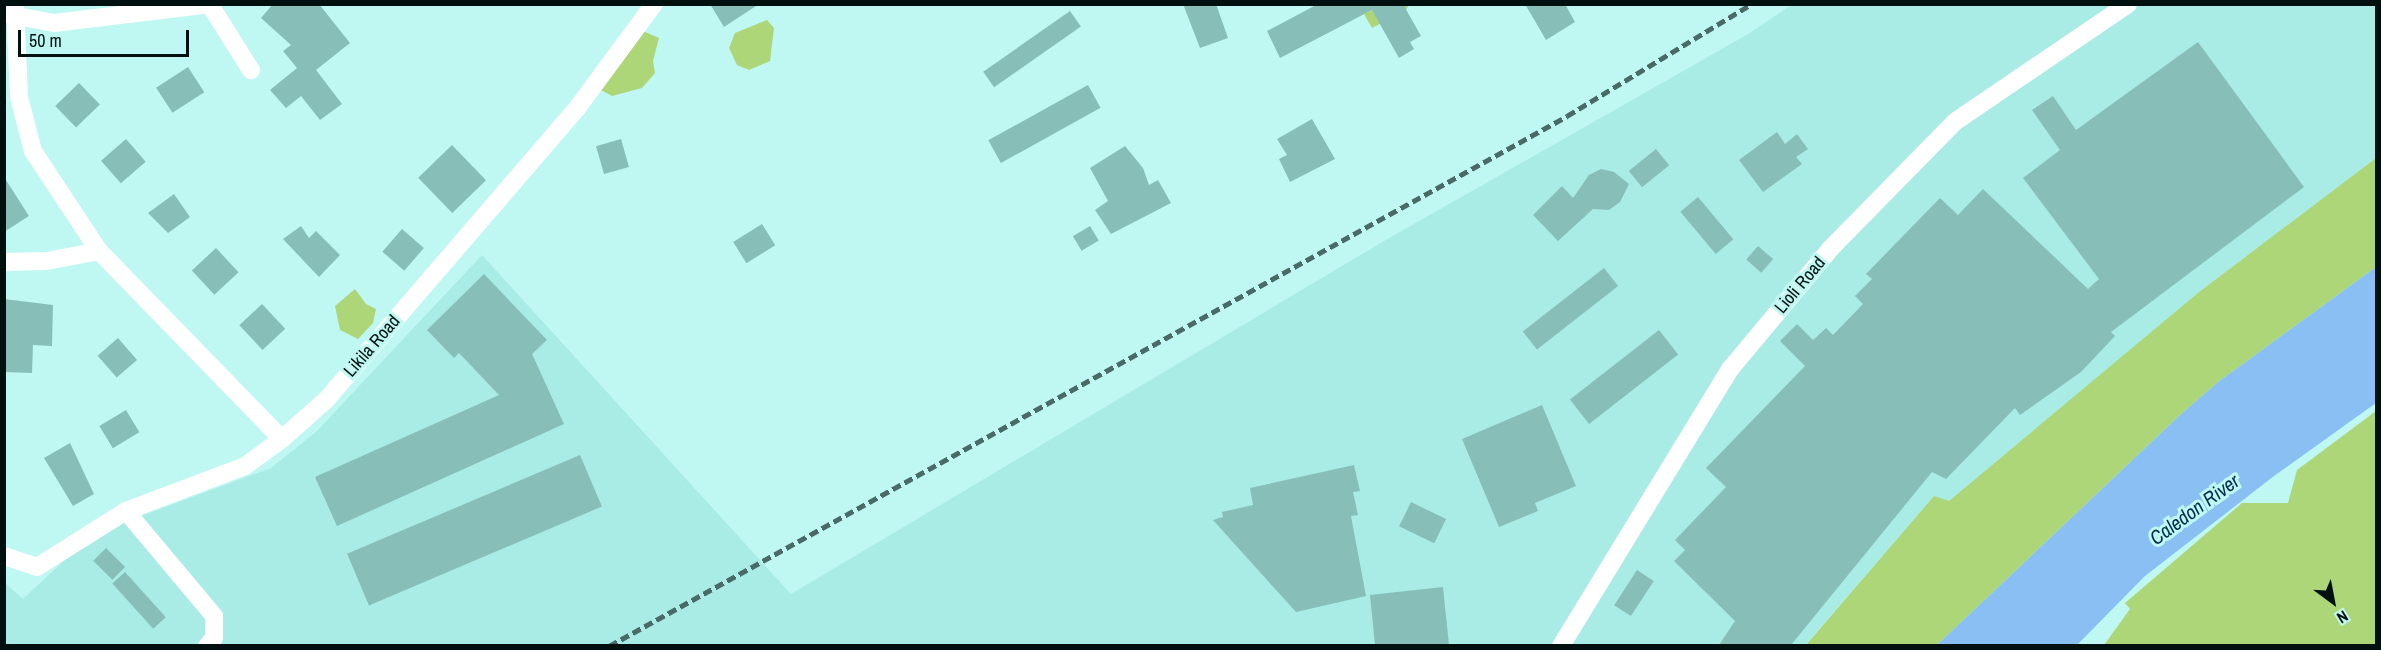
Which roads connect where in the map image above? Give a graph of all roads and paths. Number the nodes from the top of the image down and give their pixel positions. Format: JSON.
{"nodes":[{"id":1,"x":654,"y":4,"type":"edge"},
{"id":2,"x":2128,"y":4,"type":"edge"},
{"id":3,"x":211,"y":5,"type":"edge"},
{"id":4,"x":12,"y":11,"type":"edge"},
{"id":5,"x":251,"y":70,"type":"dead end"},
{"id":6,"x":99,"y":251,"type":"junction"},
{"id":7,"x":4,"y":262,"type":"edge"},
{"id":8,"x":282,"y":439,"type":"junction"},
{"id":9,"x":126,"y":511,"type":"junction"},
{"id":10,"x":4,"y":556,"type":"edge"},
{"id":11,"x":207,"y":645,"type":"edge"},
{"id":12,"x":1561,"y":645,"type":"edge"}],
"edges":[{"from":1,"to":8,"type":"street","name":"Likila Road"},
{"from":2,"to":12,"type":"street","name":"Lioli Road"},
{"from":3,"to":4,"type":"street"},
{"from":3,"to":5,"type":"street"},
{"from":4,"to":6,"type":"street"},
{"from":6,"to":7,"type":"street"},
{"from":6,"to":8,"type":"street"},
{"from":8,"to":9,"type":"street","name":"Likila Road"},
{"from":9,"to":10,"type":"street","name":"Likila Road"},
{"from":9,"to":11,"type":"street"}]}
